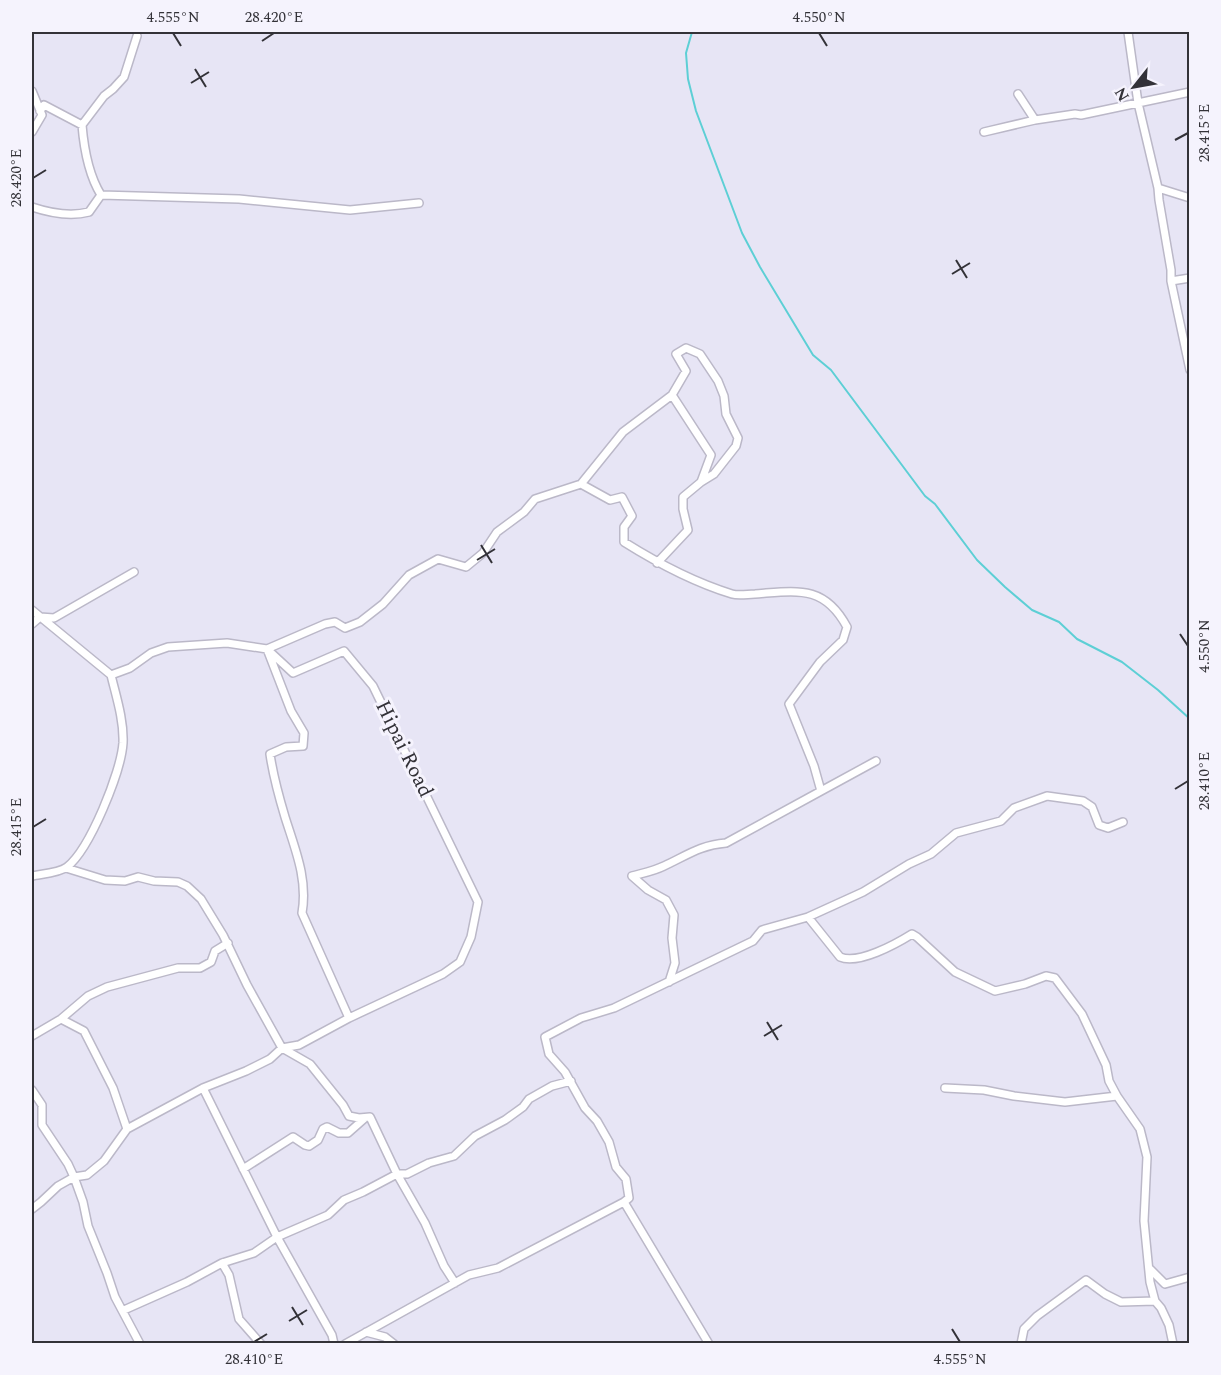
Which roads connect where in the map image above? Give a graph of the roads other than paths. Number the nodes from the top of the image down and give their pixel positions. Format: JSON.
{"nodes":[{"id":1,"x":1128,"y":32,"type":"edge"},
{"id":2,"x":137,"y":36,"type":"dead end"},
{"id":3,"x":32,"y":91,"type":"edge"},
{"id":4,"x":1190,"y":92,"type":"edge"},
{"id":5,"x":1018,"y":94,"type":"dead end"},
{"id":6,"x":1138,"y":103,"type":"junction"},
{"id":7,"x":40,"y":111,"type":"junction"},
{"id":8,"x":1035,"y":120,"type":"junction"},
{"id":9,"x":82,"y":125,"type":"junction"},
{"id":10,"x":32,"y":132,"type":"edge"},
{"id":11,"x":984,"y":132,"type":"dead end"},
{"id":12,"x":1158,"y":188,"type":"junction"},
{"id":13,"x":101,"y":195,"type":"junction"},
{"id":14,"x":1190,"y":198,"type":"edge"},
{"id":15,"x":419,"y":203,"type":"dead end"},
{"id":16,"x":32,"y":207,"type":"edge"},
{"id":17,"x":1190,"y":278,"type":"edge"},
{"id":18,"x":1171,"y":280,"type":"junction"},
{"id":19,"x":1190,"y":370,"type":"edge"},
{"id":20,"x":672,"y":395,"type":"junction"},
{"id":21,"x":700,"y":482,"type":"junction"},
{"id":22,"x":581,"y":484,"type":"junction"},
{"id":23,"x":657,"y":563,"type":"junction"},
{"id":24,"x":134,"y":572,"type":"dead end"},
{"id":25,"x":32,"y":610,"type":"edge"},
{"id":26,"x":40,"y":617,"type":"junction"},
{"id":27,"x":32,"y":624,"type":"edge"},
{"id":28,"x":267,"y":649,"type":"junction"},
{"id":29,"x":111,"y":675,"type":"junction"},
{"id":30,"x":876,"y":760,"type":"dead end"},
{"id":31,"x":821,"y":791,"type":"junction"},
{"id":32,"x":1123,"y":822,"type":"dead end"},
{"id":33,"x":66,"y":868,"type":"junction"},
{"id":34,"x":32,"y":876,"type":"edge"},
{"id":35,"x":808,"y":917,"type":"junction"},
{"id":36,"x":228,"y":943,"type":"junction"},
{"id":37,"x":669,"y":982,"type":"junction"},
{"id":38,"x":349,"y":1018,"type":"junction"},
{"id":39,"x":61,"y":1019,"type":"junction"},
{"id":40,"x":32,"y":1036,"type":"edge"},
{"id":41,"x":282,"y":1048,"type":"junction"},
{"id":42,"x":571,"y":1081,"type":"junction"},
{"id":43,"x":204,"y":1088,"type":"junction"},
{"id":44,"x":945,"y":1088,"type":"dead end"},
{"id":45,"x":32,"y":1090,"type":"edge"},
{"id":46,"x":1117,"y":1096,"type":"junction"},
{"id":47,"x":365,"y":1118,"type":"junction"},
{"id":48,"x":127,"y":1129,"type":"junction"},
{"id":49,"x":243,"y":1169,"type":"junction"},
{"id":50,"x":397,"y":1174,"type":"junction"},
{"id":51,"x":74,"y":1177,"type":"junction"},
{"id":52,"x":624,"y":1202,"type":"junction"},
{"id":53,"x":32,"y":1209,"type":"edge"},
{"id":54,"x":277,"y":1237,"type":"junction"},
{"id":55,"x":222,"y":1263,"type":"junction"},
{"id":56,"x":1150,"y":1269,"type":"junction"},
{"id":57,"x":1190,"y":1277,"type":"edge"},
{"id":58,"x":455,"y":1283,"type":"junction"},
{"id":59,"x":1155,"y":1301,"type":"junction"},
{"id":60,"x":124,"y":1311,"type":"junction"},
{"id":61,"x":366,"y":1332,"type":"junction"},
{"id":62,"x":140,"y":1344,"type":"edge"},
{"id":63,"x":261,"y":1344,"type":"edge"},
{"id":64,"x":334,"y":1344,"type":"edge"},
{"id":65,"x":345,"y":1344,"type":"edge"},
{"id":66,"x":394,"y":1344,"type":"edge"},
{"id":67,"x":708,"y":1344,"type":"edge"},
{"id":68,"x":1021,"y":1344,"type":"edge"},
{"id":69,"x":1173,"y":1344,"type":"edge"}],
"edges":[{"from":1,"to":6,"type":"street"},
{"from":2,"to":9,"type":"street"},
{"from":3,"to":7,"type":"street"},
{"from":4,"to":6,"type":"street"},
{"from":5,"to":8,"type":"street"},
{"from":6,"to":8,"type":"street"},
{"from":6,"to":12,"type":"street"},
{"from":7,"to":9,"type":"street"},
{"from":7,"to":10,"type":"street"},
{"from":8,"to":11,"type":"street"},
{"from":9,"to":13,"type":"street"},
{"from":12,"to":14,"type":"street"},
{"from":12,"to":18,"type":"street"},
{"from":13,"to":15,"type":"street"},
{"from":13,"to":16,"type":"street"},
{"from":17,"to":18,"type":"street"},
{"from":18,"to":19,"type":"street"},
{"from":20,"to":21,"type":"street"},
{"from":20,"to":21,"type":"street"},
{"from":20,"to":22,"type":"street"},
{"from":21,"to":23,"type":"street"},
{"from":22,"to":23,"type":"street"},
{"from":22,"to":28,"type":"street"},
{"from":23,"to":31,"type":"street"},
{"from":24,"to":26,"type":"street"},
{"from":25,"to":26,"type":"street"},
{"from":26,"to":27,"type":"street"},
{"from":26,"to":29,"type":"street"},
{"from":28,"to":29,"type":"street"},
{"from":28,"to":38,"type":"street"},
{"from":28,"to":38,"type":"street","name":"Hipai Road"},
{"from":29,"to":33,"type":"street"},
{"from":30,"to":31,"type":"street"},
{"from":31,"to":37,"type":"street"},
{"from":32,"to":35,"type":"street"},
{"from":33,"to":34,"type":"street"},
{"from":33,"to":36,"type":"street"},
{"from":35,"to":37,"type":"street"},
{"from":35,"to":46,"type":"street"},
{"from":36,"to":39,"type":"street"},
{"from":36,"to":41,"type":"street"},
{"from":37,"to":42,"type":"street"},
{"from":38,"to":41,"type":"street","name":"Hipai Road"},
{"from":39,"to":40,"type":"street"},
{"from":39,"to":48,"type":"street"},
{"from":41,"to":43,"type":"street","name":"Hipai Road"},
{"from":41,"to":47,"type":"street"},
{"from":42,"to":50,"type":"street"},
{"from":42,"to":52,"type":"street"},
{"from":43,"to":48,"type":"street","name":"Hipai Road"},
{"from":43,"to":49,"type":"street"},
{"from":44,"to":46,"type":"street"},
{"from":45,"to":51,"type":"street"},
{"from":46,"to":56,"type":"street"},
{"from":47,"to":49,"type":"street"},
{"from":47,"to":50,"type":"street"},
{"from":48,"to":51,"type":"street"},
{"from":49,"to":54,"type":"street"},
{"from":50,"to":54,"type":"street"},
{"from":50,"to":58,"type":"street"},
{"from":51,"to":53,"type":"street"},
{"from":51,"to":60,"type":"street"},
{"from":52,"to":58,"type":"street"},
{"from":52,"to":67,"type":"street"},
{"from":54,"to":55,"type":"street"},
{"from":54,"to":64,"type":"street"},
{"from":55,"to":60,"type":"street"},
{"from":55,"to":63,"type":"street"},
{"from":56,"to":57,"type":"street"},
{"from":56,"to":59,"type":"street"},
{"from":58,"to":61,"type":"street"},
{"from":59,"to":68,"type":"street"},
{"from":59,"to":69,"type":"street"},
{"from":60,"to":62,"type":"street"},
{"from":61,"to":65,"type":"street"},
{"from":61,"to":66,"type":"street"}]}
